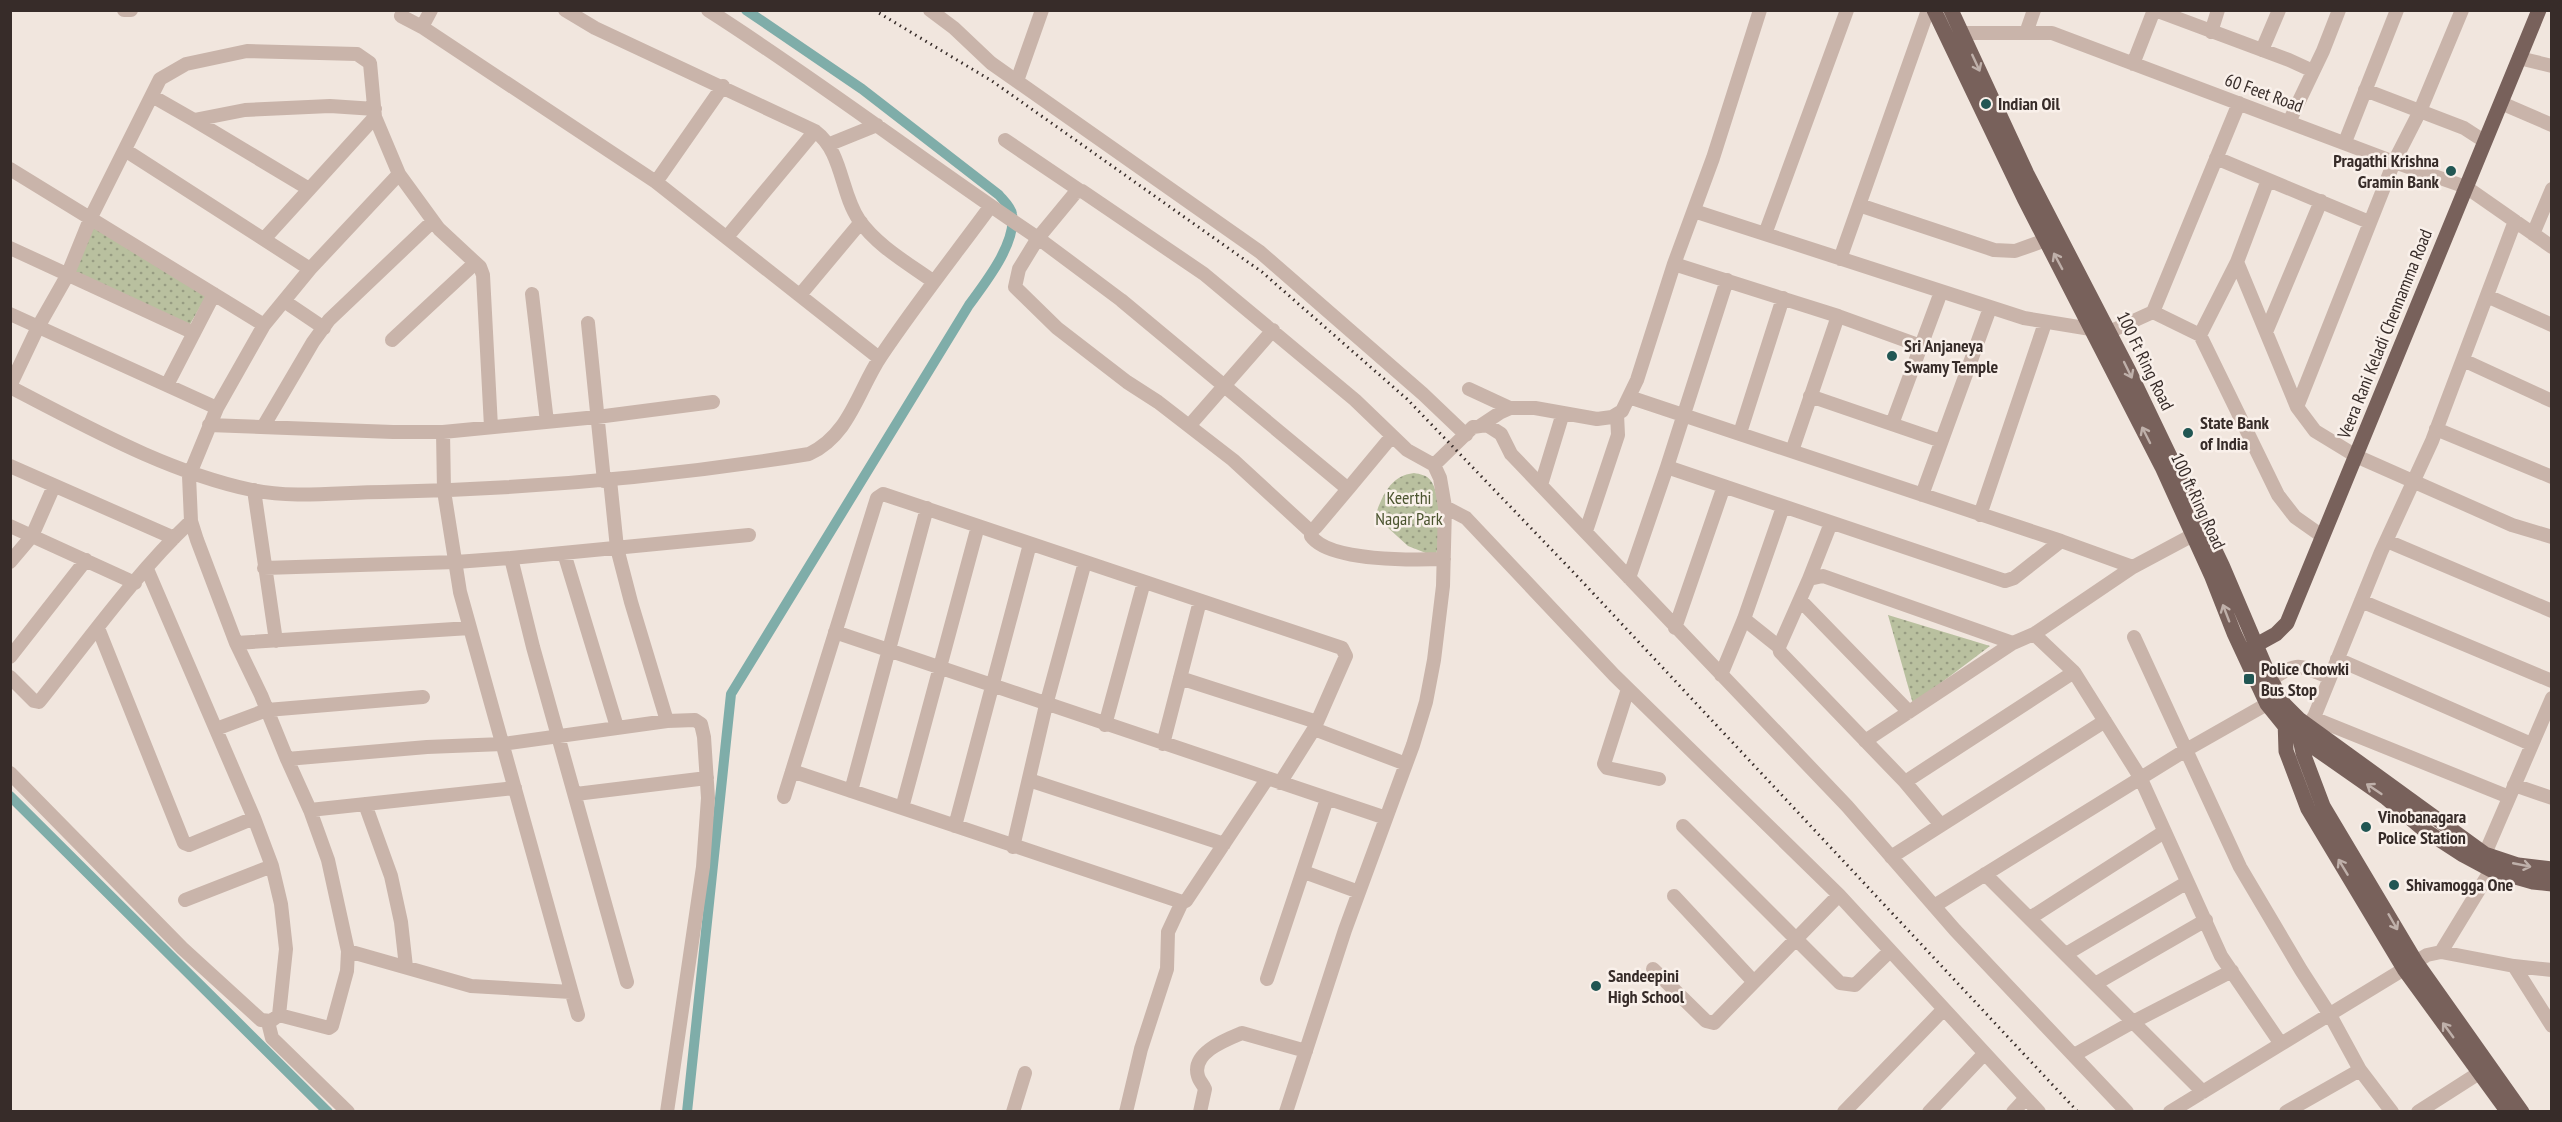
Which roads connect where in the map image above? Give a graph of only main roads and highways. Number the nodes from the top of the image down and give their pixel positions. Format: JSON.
{"nodes":[{"id":1,"x":1934,"y":10,"type":"edge"},
{"id":2,"x":1951,"y":10,"type":"edge"},
{"id":3,"x":2539,"y":10,"type":"edge"},
{"id":4,"x":1953,"y":32,"type":"junction"},
{"id":5,"x":2249,"y":649,"type":"junction"},
{"id":6,"x":2301,"y":725,"type":"junction"},
{"id":7,"x":2485,"y":863,"type":"junction"},
{"id":8,"x":2552,"y":869,"type":"edge"},
{"id":9,"x":2552,"y":884,"type":"edge"},
{"id":10,"x":2410,"y":966,"type":"junction"},
{"id":11,"x":2508,"y":1112,"type":"edge"},
{"id":12,"x":2522,"y":1112,"type":"edge"}],
"edges":[{"from":1,"to":4,"type":"main road","name":"100 ft Ring Road"},
{"from":2,"to":4,"type":"main road","name":"100 Ft Ring Road"},
{"from":3,"to":5,"type":"main road","name":"Veera Rani Keladi Chennamma Road"},
{"from":4,"to":5,"type":"main road","name":"100 Ft Ring Road","one_way":true},
{"from":5,"to":4,"type":"main road","name":"100 ft Ring Road","one_way":true},
{"from":5,"to":6,"type":"main road","name":"100 Ft Ring Road"},
{"from":5,"to":6,"type":"main road","name":"100 ft Ring Road"},
{"from":6,"to":7,"type":"main road","name":"100 ft Ring Road"},
{"from":6,"to":10,"type":"main road"},
{"from":7,"to":8,"type":"main road","one_way":true},
{"from":7,"to":9,"type":"main road","name":"100 ft Ring Road"},
{"from":11,"to":10,"type":"main road","one_way":true},
{"from":10,"to":12,"type":"main road"}]}
